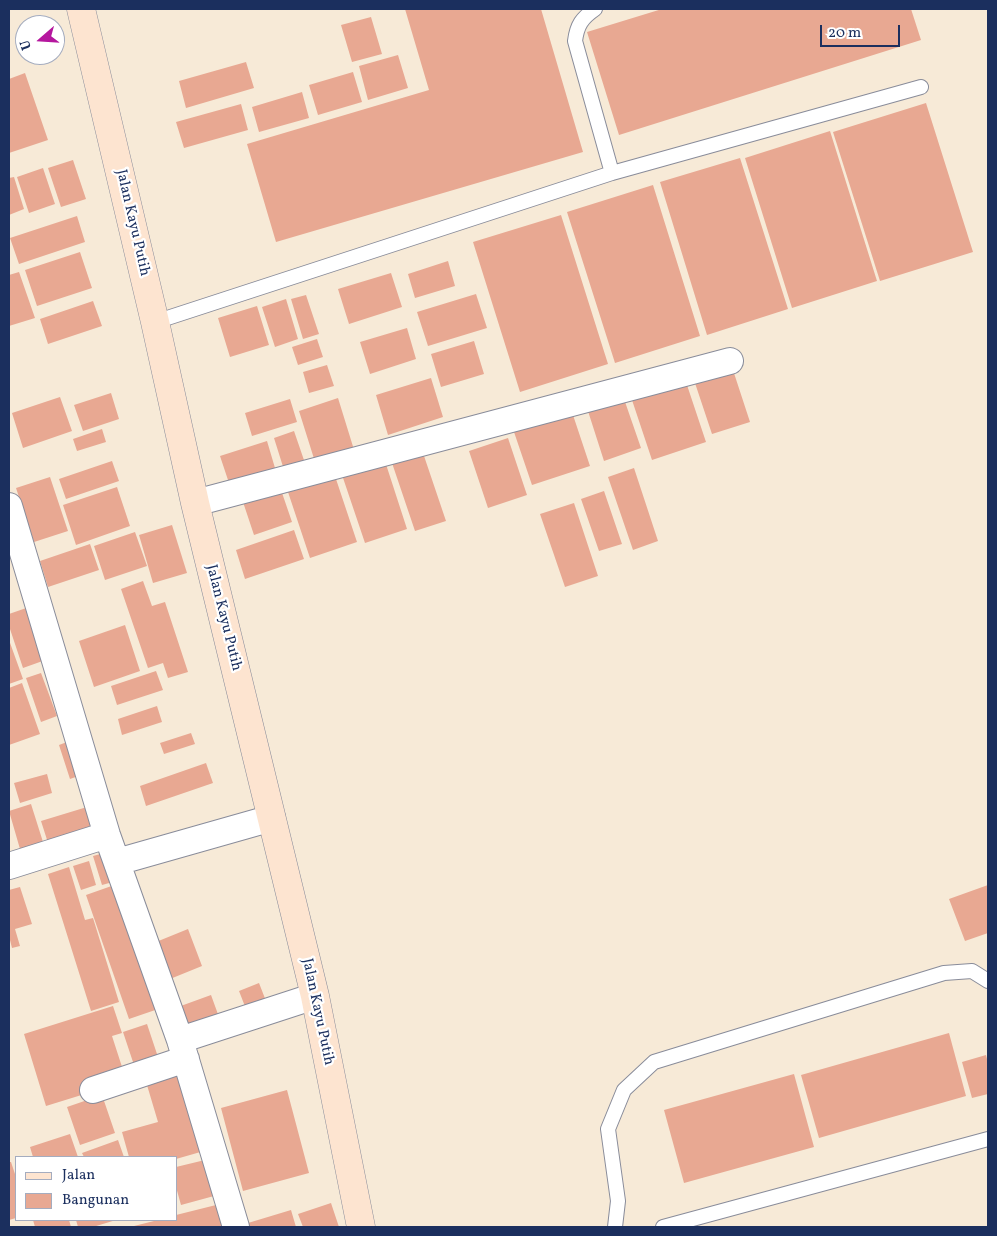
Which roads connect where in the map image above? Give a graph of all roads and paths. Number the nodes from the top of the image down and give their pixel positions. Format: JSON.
{"nodes":[{"id":1,"x":81,"y":9,"type":"edge"},
{"id":2,"x":595,"y":9,"type":"edge"},
{"id":3,"x":921,"y":87,"type":"dead end"},
{"id":4,"x":612,"y":173,"type":"junction"},
{"id":5,"x":155,"y":322,"type":"junction"},
{"id":6,"x":730,"y":362,"type":"dead end"},
{"id":7,"x":195,"y":503,"type":"junction"},
{"id":8,"x":9,"y":506,"type":"edge"},
{"id":9,"x":20,"y":584,"type":"edge"},
{"id":10,"x":272,"y":818,"type":"junction"},
{"id":11,"x":107,"y":835,"type":"junction"},
{"id":12,"x":116,"y":862,"type":"junction"},
{"id":13,"x":9,"y":866,"type":"edge"},
{"id":14,"x":988,"y":981,"type":"edge"},
{"id":15,"x":315,"y":996,"type":"junction"},
{"id":16,"x":183,"y":1049,"type":"junction"},
{"id":17,"x":93,"y":1090,"type":"dead end"},
{"id":18,"x":988,"y":1139,"type":"edge"},
{"id":19,"x":236,"y":1227,"type":"edge"},
{"id":20,"x":361,"y":1227,"type":"edge"},
{"id":21,"x":615,"y":1227,"type":"edge"},
{"id":22,"x":662,"y":1227,"type":"edge"}],
"edges":[{"from":1,"to":5,"type":"street","name":"Jalan Kayu Putih"},
{"from":2,"to":4,"type":"lane"},
{"from":3,"to":4,"type":"lane"},
{"from":4,"to":5,"type":"lane"},
{"from":5,"to":7,"type":"street","name":"Jalan Kayu Putih"},
{"from":6,"to":7,"type":"street"},
{"from":7,"to":10,"type":"street","name":"Jalan Kayu Putih"},
{"from":8,"to":9,"type":"street"},
{"from":9,"to":11,"type":"street"},
{"from":10,"to":12,"type":"street"},
{"from":10,"to":15,"type":"street","name":"Jalan Kayu Putih"},
{"from":11,"to":12,"type":"street"},
{"from":11,"to":13,"type":"street"},
{"from":12,"to":16,"type":"street"},
{"from":14,"to":21,"type":"lane"},
{"from":15,"to":16,"type":"street"},
{"from":15,"to":20,"type":"street","name":"Jalan Kayu Putih"},
{"from":16,"to":17,"type":"street"},
{"from":16,"to":19,"type":"street"},
{"from":18,"to":22,"type":"lane"}]}
